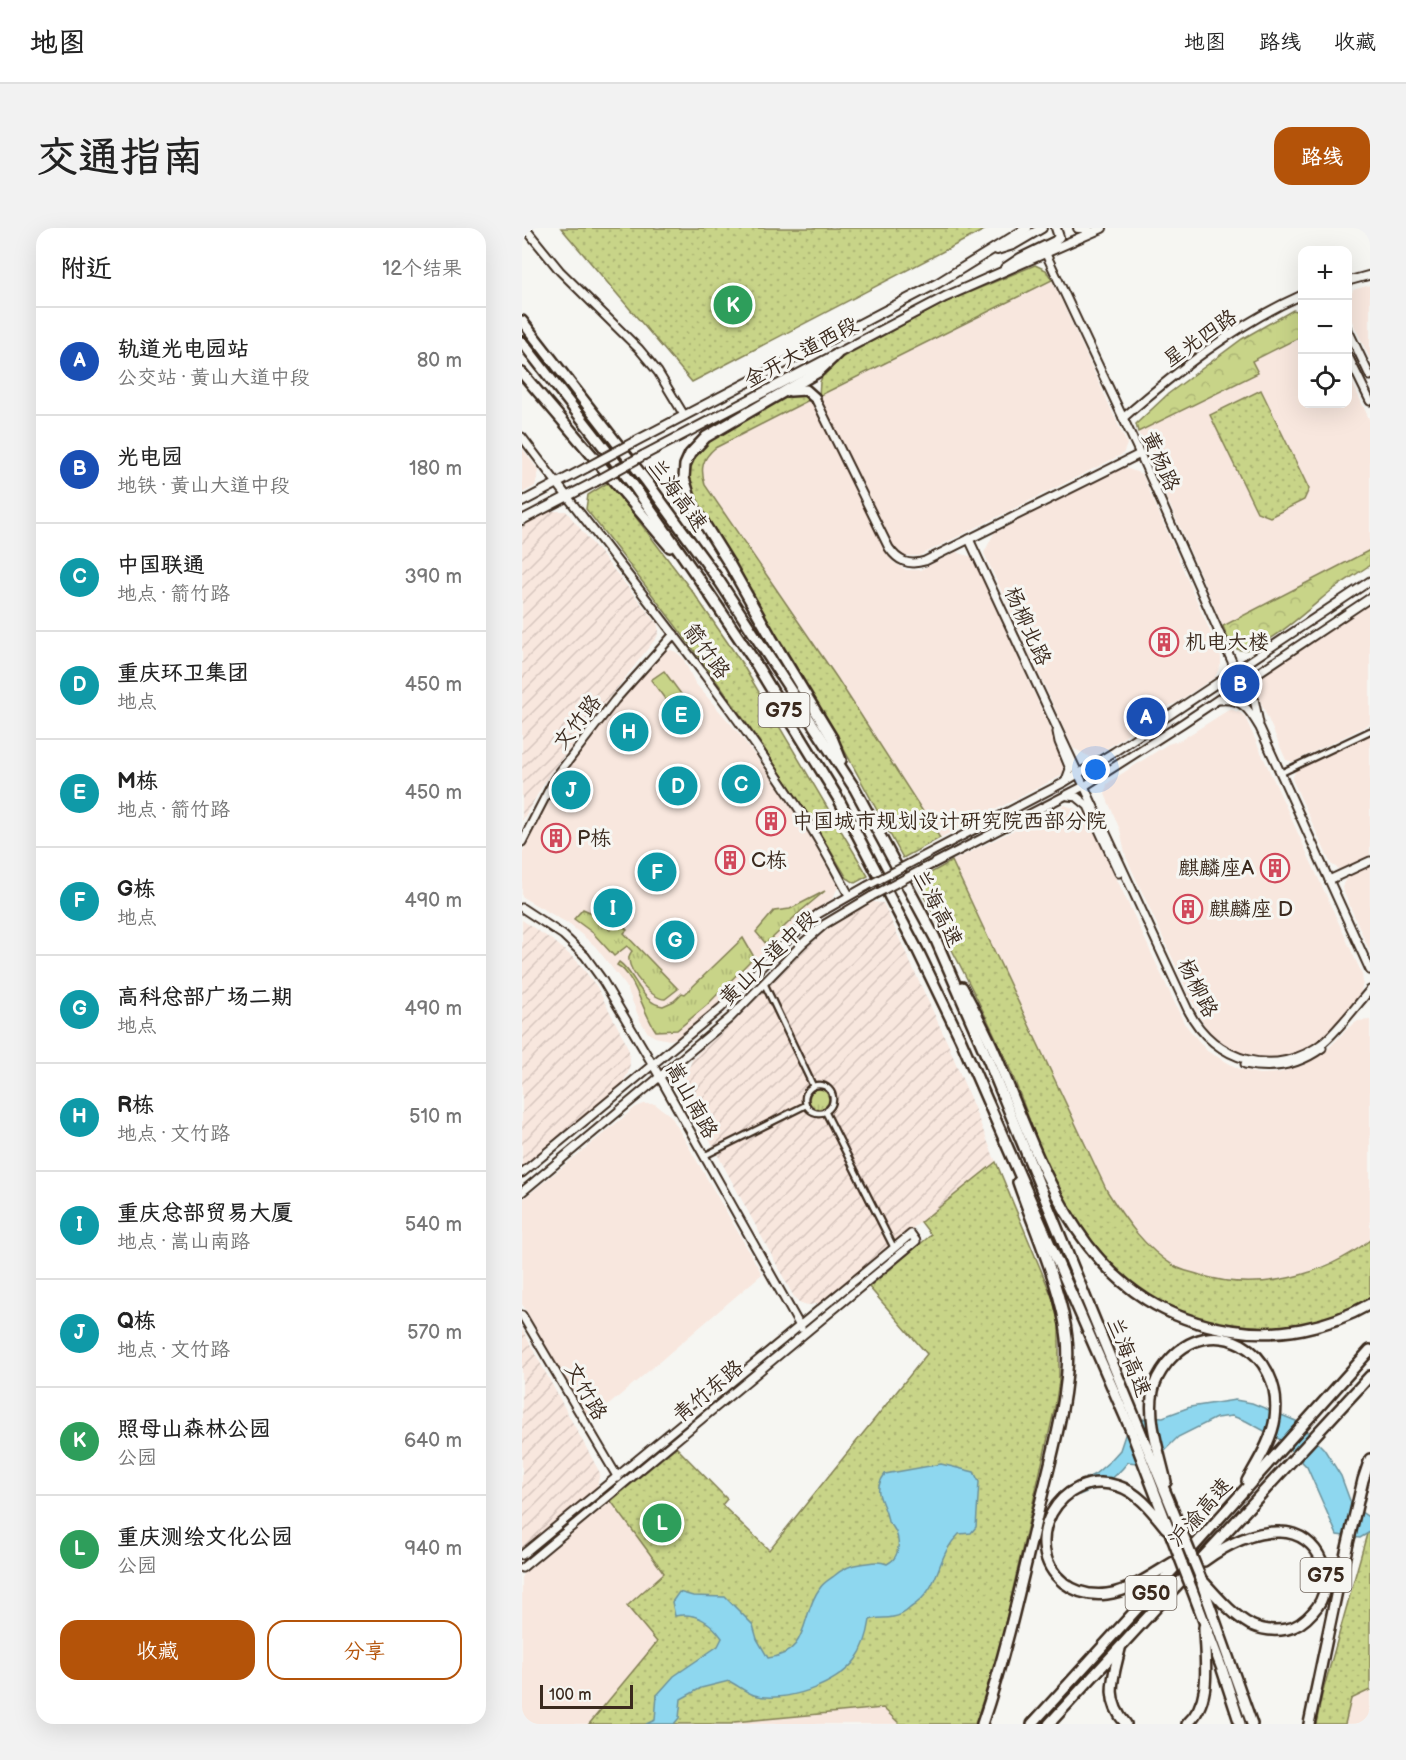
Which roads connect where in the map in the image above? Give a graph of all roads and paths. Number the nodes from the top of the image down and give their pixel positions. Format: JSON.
{"nodes":[{"id":1,"x":525,"y":228,"type":"edge"},
{"id":2,"x":1027,"y":228,"type":"edge"},
{"id":3,"x":1041,"y":228,"type":"edge"},
{"id":4,"x":1056,"y":228,"type":"edge"},
{"id":5,"x":1078,"y":228,"type":"edge"},
{"id":6,"x":1088,"y":228,"type":"edge"},
{"id":7,"x":1102,"y":228,"type":"edge"},
{"id":8,"x":986,"y":254,"type":"junction"},
{"id":9,"x":1046,"y":254,"type":"junction"},
{"id":10,"x":1370,"y":275,"type":"edge"},
{"id":11,"x":991,"y":277,"type":"junction"},
{"id":12,"x":1352,"y":280,"type":"edge"},
{"id":13,"x":1298,"y":297,"type":"edge"},
{"id":14,"x":522,"y":321,"type":"edge"},
{"id":15,"x":1352,"y":340,"type":"edge"},
{"id":16,"x":522,"y":342,"type":"edge"},
{"id":17,"x":837,"y":354,"type":"junction"},
{"id":18,"x":1352,"y":366,"type":"edge"},
{"id":19,"x":818,"y":372,"type":"junction"},
{"id":20,"x":522,"y":373,"type":"edge"},
{"id":21,"x":1370,"y":376,"type":"edge"},
{"id":22,"x":780,"y":395,"type":"junction"},
{"id":23,"x":815,"y":398,"type":"junction"},
{"id":24,"x":1370,"y":401,"type":"edge"},
{"id":25,"x":684,"y":415,"type":"junction"},
{"id":26,"x":1123,"y":418,"type":"junction"},
{"id":27,"x":522,"y":437,"type":"edge"},
{"id":28,"x":1140,"y":453,"type":"junction"},
{"id":29,"x":557,"y":484,"type":"junction"},
{"id":30,"x":567,"y":497,"type":"junction"},
{"id":31,"x":522,"y":502,"type":"edge"},
{"id":32,"x":522,"y":520,"type":"edge"},
{"id":33,"x":969,"y":539,"type":"junction"},
{"id":34,"x":1370,"y":581,"type":"edge"},
{"id":35,"x":708,"y":592,"type":"junction"},
{"id":36,"x":1370,"y":598,"type":"edge"},
{"id":37,"x":674,"y":634,"type":"junction"},
{"id":38,"x":1236,"y":670,"type":"junction"},
{"id":39,"x":1261,"y":671,"type":"junction"},
{"id":40,"x":1242,"y":684,"type":"junction"},
{"id":41,"x":1217,"y":700,"type":"junction"},
{"id":42,"x":1056,"y":726,"type":"junction"},
{"id":43,"x":1260,"y":728,"type":"junction"},
{"id":44,"x":1370,"y":731,"type":"edge"},
{"id":45,"x":1080,"y":773,"type":"junction"},
{"id":46,"x":1281,"y":774,"type":"junction"},
{"id":47,"x":1063,"y":783,"type":"junction"},
{"id":48,"x":1086,"y":785,"type":"junction"},
{"id":49,"x":855,"y":789,"type":"junction"},
{"id":50,"x":1066,"y":796,"type":"junction"},
{"id":51,"x":522,"y":842,"type":"edge"},
{"id":52,"x":1370,"y":861,"type":"edge"},
{"id":53,"x":1329,"y":880,"type":"junction"},
{"id":54,"x":849,"y":895,"type":"junction"},
{"id":55,"x":522,"y":908,"type":"edge"},
{"id":56,"x":935,"y":938,"type":"junction"},
{"id":57,"x":1370,"y":970,"type":"edge"},
{"id":58,"x":764,"y":983,"type":"junction"},
{"id":59,"x":1370,"y":990,"type":"edge"},
{"id":60,"x":1370,"y":997,"type":"edge"},
{"id":61,"x":653,"y":1065,"type":"junction"},
{"id":62,"x":659,"y":1076,"type":"junction"},
{"id":63,"x":813,"y":1086,"type":"junction"},
{"id":64,"x":806,"y":1105,"type":"junction"},
{"id":65,"x":825,"y":1111,"type":"junction"},
{"id":66,"x":993,"y":1112,"type":"junction"},
{"id":67,"x":704,"y":1156,"type":"junction"},
{"id":68,"x":522,"y":1173,"type":"edge"},
{"id":69,"x":522,"y":1192,"type":"edge"},
{"id":70,"x":894,"y":1248,"type":"junction"},
{"id":71,"x":897,"y":1256,"type":"junction"},
{"id":72,"x":1370,"y":1304,"type":"edge"},
{"id":73,"x":522,"y":1315,"type":"edge"},
{"id":74,"x":799,"y":1325,"type":"junction"},
{"id":75,"x":804,"y":1333,"type":"junction"},
{"id":76,"x":1370,"y":1350,"type":"edge"},
{"id":77,"x":1370,"y":1376,"type":"edge"},
{"id":78,"x":1370,"y":1459,"type":"edge"},
{"id":79,"x":617,"y":1476,"type":"junction"},
{"id":80,"x":622,"y":1484,"type":"junction"},
{"id":81,"x":1241,"y":1493,"type":"junction"},
{"id":82,"x":1170,"y":1505,"type":"junction"},
{"id":83,"x":1172,"y":1535,"type":"junction"},
{"id":84,"x":1188,"y":1553,"type":"junction"},
{"id":85,"x":522,"y":1555,"type":"edge"},
{"id":86,"x":522,"y":1568,"type":"edge"},
{"id":87,"x":1184,"y":1578,"type":"junction"},
{"id":88,"x":1201,"y":1579,"type":"junction"},
{"id":89,"x":1204,"y":1618,"type":"junction"},
{"id":90,"x":1121,"y":1647,"type":"junction"},
{"id":91,"x":982,"y":1724,"type":"edge"},
{"id":92,"x":1032,"y":1724,"type":"edge"},
{"id":93,"x":1049,"y":1724,"type":"edge"},
{"id":94,"x":1126,"y":1724,"type":"edge"},
{"id":95,"x":1187,"y":1724,"type":"edge"},
{"id":96,"x":1240,"y":1724,"type":"edge"},
{"id":97,"x":1252,"y":1724,"type":"edge"},
{"id":98,"x":1309,"y":1724,"type":"edge"}],
"edges":[{"from":1,"to":25,"type":"street"},
{"from":2,"to":8,"type":"main road","name":"金开大道西段"},
{"from":3,"to":8,"type":"main road"},
{"from":4,"to":11,"type":"main road"},
{"from":5,"to":6,"type":"main road"},
{"from":7,"to":9,"type":"main road","name":"金开大道西段"},
{"from":8,"to":25,"type":"main road","name":"金开大道西段"},
{"from":9,"to":11,"type":"main road","name":"金开大道西段"},
{"from":9,"to":26,"type":"street","name":"黄杨路"},
{"from":10,"to":12,"type":"street"},
{"from":11,"to":17,"type":"main road","name":"金开大道西段"},
{"from":13,"to":26,"type":"street","name":"星光四路"},
{"from":14,"to":49,"type":"highway","name":"兰海高速","number":"G75"},
{"from":15,"to":21,"type":"street"},
{"from":16,"to":35,"type":"highway","name":"兰海高速","number":"G75"},
{"from":17,"to":19,"type":"highway"},
{"from":17,"to":30,"type":"main road","name":"金开大道西段","bridge":true},
{"from":18,"to":24,"type":"street"},
{"from":19,"to":22,"type":"highway"},
{"from":19,"to":23,"type":"highway"},
{"from":20,"to":35,"type":"highway"},
{"from":22,"to":23,"type":"highway"},
{"from":22,"to":49,"type":"highway"},
{"from":23,"to":33,"type":"street"},
{"from":25,"to":29,"type":"main road","name":"金开大道西段","bridge":true},
{"from":26,"to":28,"type":"street","name":"黄杨路"},
{"from":27,"to":29,"type":"street","name":"箭竹路"},
{"from":28,"to":33,"type":"street"},
{"from":28,"to":38,"type":"street","name":"黄杨路"},
{"from":29,"to":30,"type":"street","name":"箭竹路"},
{"from":29,"to":31,"type":"main road","name":"金开大道西段"},
{"from":30,"to":32,"type":"main road","name":"金开大道西段"},
{"from":30,"to":37,"type":"street","name":"箭竹路"},
{"from":33,"to":42,"type":"street","name":"杨柳北路"},
{"from":34,"to":38,"type":"street","name":"黄山大道中段"},
{"from":35,"to":66,"type":"highway","name":"兰海高速","number":"G75"},
{"from":36,"to":39,"type":"street","name":"黄山大道中段"},
{"from":37,"to":51,"type":"street","name":"文竹路"},
{"from":37,"to":54,"type":"street","name":"箭竹路"},
{"from":38,"to":40,"type":"street","name":"黄杨路"},
{"from":38,"to":45,"type":"street","name":"黄山大道中段"},
{"from":39,"to":40,"type":"street","name":"黄山大道中段"},
{"from":39,"to":43,"type":"street"},
{"from":40,"to":41,"type":"street","name":"黄山大道中段"},
{"from":41,"to":43,"type":"street"},
{"from":41,"to":48,"type":"street","name":"黄山大道中段"},
{"from":42,"to":45,"type":"street","name":"杨柳路"},
{"from":42,"to":47,"type":"street"},
{"from":43,"to":46,"type":"street"},
{"from":44,"to":46,"type":"street"},
{"from":45,"to":47,"type":"street","name":"黄山大道中段"},
{"from":45,"to":48,"type":"street","name":"杨柳路"},
{"from":46,"to":53,"type":"street"},
{"from":47,"to":54,"type":"street","name":"黄山大道中段","bridge":true},
{"from":48,"to":50,"type":"street","name":"黄山大道中段"},
{"from":48,"to":59,"type":"street","name":"杨柳路"},
{"from":49,"to":56,"type":"highway","name":"兰海高速","number":"G75"},
{"from":50,"to":58,"type":"street","name":"黄山大道中段","bridge":true},
{"from":50,"to":60,"type":"street","name":"杨柳路"},
{"from":52,"to":53,"type":"street"},
{"from":53,"to":57,"type":"street"},
{"from":54,"to":61,"type":"street","name":"黄山大道中段"},
{"from":55,"to":61,"type":"street","name":"嵩山南路"},
{"from":56,"to":72,"type":"highway"},
{"from":56,"to":82,"type":"highway","name":"兰海高速","number":"G75"},
{"from":58,"to":62,"type":"street","name":"黄山大道中段"},
{"from":58,"to":63,"type":"street"},
{"from":61,"to":62,"type":"street","name":"嵩山南路"},
{"from":61,"to":68,"type":"street","name":"黄山大道中段"},
{"from":62,"to":67,"type":"street","name":"嵩山南路"},
{"from":62,"to":69,"type":"street","name":"黄山大道中段"},
{"from":63,"to":64,"type":"street"},
{"from":63,"to":65,"type":"street"},
{"from":64,"to":65,"type":"street"},
{"from":64,"to":67,"type":"street"},
{"from":65,"to":70,"type":"street"},
{"from":66,"to":83,"type":"highway"},
{"from":66,"to":91,"type":"highway","number":"G75"},
{"from":67,"to":74,"type":"street","name":"嵩山南路"},
{"from":70,"to":71,"type":"street"},
{"from":70,"to":71,"type":"street","name":"青竹东路"},
{"from":70,"to":74,"type":"street","name":"青竹东路"},
{"from":71,"to":75,"type":"street","name":"青竹东路"},
{"from":73,"to":79,"type":"street","name":"文竹路"},
{"from":74,"to":75,"type":"street","name":"嵩山南路"},
{"from":74,"to":79,"type":"street","name":"青竹东路"},
{"from":75,"to":80,"type":"street","name":"青竹东路"},
{"from":76,"to":81,"type":"highway","name":"沪渝高速","number":"G50"},
{"from":77,"to":87,"type":"highway","name":"沪渝高速","number":"G50"},
{"from":78,"to":98,"type":"highway"},
{"from":79,"to":80,"type":"street","name":"文竹路"},
{"from":79,"to":85,"type":"street","name":"青竹东路"},
{"from":80,"to":86,"type":"street","name":"青竹东路"},
{"from":81,"to":82,"type":"highway"},
{"from":81,"to":84,"type":"highway","name":"沪渝高速","number":"G50"},
{"from":82,"to":88,"type":"highway","name":"兰海高速","bridge":true},
{"from":83,"to":84,"type":"highway"},
{"from":83,"to":89,"type":"highway","bridge":true},
{"from":84,"to":92,"type":"highway","name":"沪渝高速","number":"G50"},
{"from":87,"to":88,"type":"highway","number":"G75"},
{"from":87,"to":90,"type":"highway","number":"G75"},
{"from":88,"to":97,"type":"highway","name":"兰海高速"},
{"from":89,"to":95,"type":"highway"},
{"from":89,"to":96,"type":"highway"},
{"from":90,"to":93,"type":"highway","number":"G75"},
{"from":90,"to":94,"type":"highway"}]}
